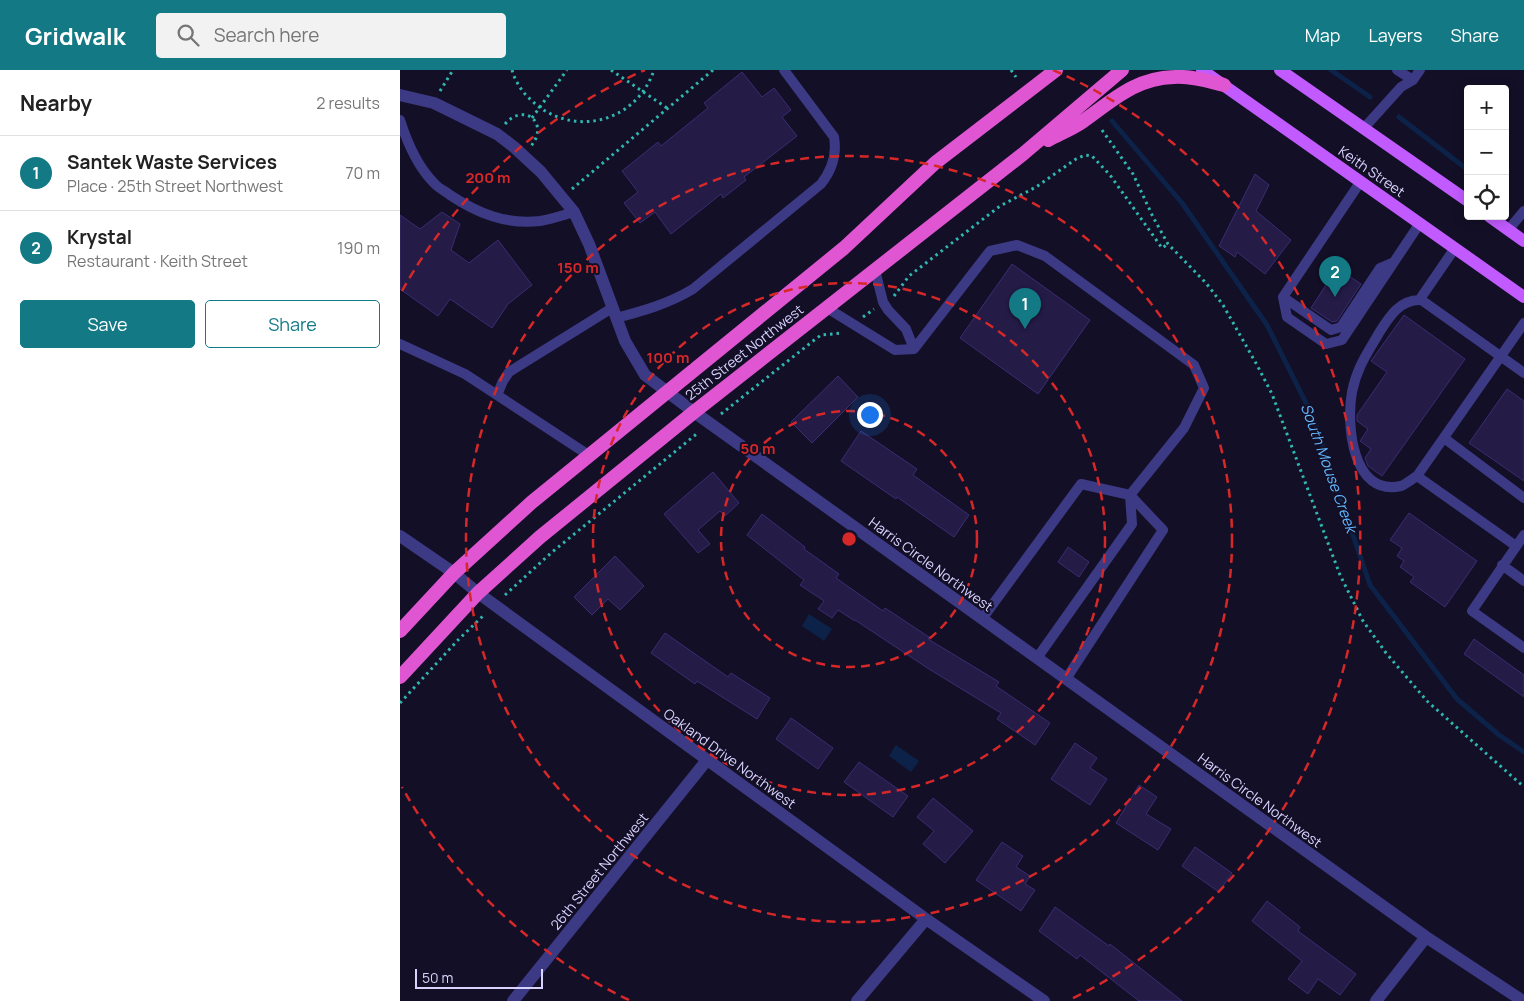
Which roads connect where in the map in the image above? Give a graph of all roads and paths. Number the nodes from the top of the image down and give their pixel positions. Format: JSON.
{"nodes":[{"id":1,"x":453,"y":70,"type":"edge"},
{"id":2,"x":512,"y":70,"type":"edge"},
{"id":3,"x":567,"y":70,"type":"edge"},
{"id":4,"x":611,"y":70,"type":"edge"},
{"id":5,"x":654,"y":70,"type":"edge"},
{"id":6,"x":714,"y":70,"type":"edge"},
{"id":7,"x":784,"y":70,"type":"edge"},
{"id":8,"x":1011,"y":70,"type":"edge"},
{"id":9,"x":1056,"y":70,"type":"edge"},
{"id":10,"x":1122,"y":70,"type":"edge"},
{"id":11,"x":1202,"y":70,"type":"edge"},
{"id":12,"x":1280,"y":70,"type":"edge"},
{"id":13,"x":1397,"y":70,"type":"edge"},
{"id":14,"x":1420,"y":70,"type":"edge"},
{"id":15,"x":1016,"y":77,"type":"dead end"},
{"id":16,"x":1413,"y":80,"type":"junction"},
{"id":17,"x":1224,"y":85,"type":"junction"},
{"id":18,"x":643,"y":92,"type":"junction"},
{"id":19,"x":400,"y":98,"type":"edge"},
{"id":20,"x":434,"y":102,"type":"junction"},
{"id":21,"x":539,"y":108,"type":"junction"},
{"id":22,"x":667,"y":108,"type":"junction"},
{"id":23,"x":532,"y":118,"type":"junction"},
{"id":24,"x":400,"y":120,"type":"edge"},
{"id":25,"x":1364,"y":128,"type":"junction"},
{"id":26,"x":1102,"y":130,"type":"dead end"},
{"id":27,"x":497,"y":134,"type":"junction"},
{"id":28,"x":1023,"y":154,"type":"junction"},
{"id":29,"x":523,"y":156,"type":"junction"},
{"id":30,"x":1361,"y":181,"type":"junction"},
{"id":31,"x":562,"y":197,"type":"junction"},
{"id":32,"x":1464,"y":198,"type":"edge"},
{"id":33,"x":1524,"y":211,"type":"edge"},
{"id":34,"x":574,"y":212,"type":"junction"},
{"id":35,"x":1494,"y":220,"type":"edge"},
{"id":36,"x":1420,"y":223,"type":"junction"},
{"id":37,"x":1508,"y":230,"type":"junction"},
{"id":38,"x":1524,"y":241,"type":"edge"},
{"id":39,"x":1168,"y":244,"type":"junction"},
{"id":40,"x":1455,"y":248,"type":"junction"},
{"id":41,"x":1395,"y":262,"type":"junction"},
{"id":42,"x":875,"y":270,"type":"junction"},
{"id":43,"x":1283,"y":297,"type":"junction"},
{"id":44,"x":1524,"y":297,"type":"edge"},
{"id":45,"x":1421,"y":300,"type":"junction"},
{"id":46,"x":883,"y":302,"type":"junction"},
{"id":47,"x":827,"y":308,"type":"junction"},
{"id":48,"x":614,"y":313,"type":"junction"},
{"id":49,"x":1524,"y":323,"type":"edge"},
{"id":50,"x":854,"y":325,"type":"junction"},
{"id":51,"x":400,"y":344,"type":"edge"},
{"id":52,"x":914,"y":349,"type":"junction"},
{"id":53,"x":1501,"y":357,"type":"junction"},
{"id":54,"x":1524,"y":374,"type":"edge"},
{"id":55,"x":668,"y":392,"type":"junction"},
{"id":56,"x":497,"y":395,"type":"junction"},
{"id":57,"x":694,"y":412,"type":"junction"},
{"id":58,"x":710,"y":423,"type":"junction"},
{"id":59,"x":1444,"y":438,"type":"junction"},
{"id":60,"x":590,"y":456,"type":"junction"},
{"id":61,"x":1417,"y":476,"type":"junction"},
{"id":62,"x":1130,"y":495,"type":"junction"},
{"id":63,"x":1524,"y":498,"type":"edge"},
{"id":64,"x":1524,"y":534,"type":"edge"},
{"id":65,"x":400,"y":536,"type":"edge"},
{"id":66,"x":1516,"y":546,"type":"junction"},
{"id":67,"x":1502,"y":565,"type":"junction"},
{"id":68,"x":454,"y":573,"type":"junction"},
{"id":69,"x":1524,"y":580,"type":"edge"},
{"id":70,"x":478,"y":593,"type":"junction"},
{"id":71,"x":494,"y":605,"type":"junction"},
{"id":72,"x":982,"y":619,"type":"junction"},
{"id":73,"x":400,"y":631,"type":"edge"},
{"id":74,"x":1524,"y":648,"type":"edge"},
{"id":75,"x":1037,"y":658,"type":"junction"},
{"id":76,"x":400,"y":677,"type":"edge"},
{"id":77,"x":1066,"y":679,"type":"junction"},
{"id":78,"x":400,"y":704,"type":"edge"},
{"id":79,"x":707,"y":760,"type":"junction"},
{"id":80,"x":1524,"y":787,"type":"edge"},
{"id":81,"x":926,"y":919,"type":"junction"},
{"id":82,"x":1426,"y":937,"type":"junction"},
{"id":83,"x":513,"y":1001,"type":"edge"},
{"id":84,"x":857,"y":1001,"type":"edge"},
{"id":85,"x":1044,"y":1001,"type":"edge"},
{"id":86,"x":1376,"y":1001,"type":"edge"},
{"id":87,"x":1523,"y":1001,"type":"edge"}],
"edges":[{"from":1,"to":20,"type":"path"},
{"from":2,"to":21,"type":"path"},
{"from":3,"to":21,"type":"path"},
{"from":4,"to":18,"type":"path"},
{"from":5,"to":18,"type":"path"},
{"from":6,"to":22,"type":"path"},
{"from":7,"to":48,"type":"lane"},
{"from":8,"to":15,"type":"path"},
{"from":9,"to":55,"type":"highway","name":"25th Street Northwest"},
{"from":10,"to":28,"type":"highway","name":"25th Street Northwest"},
{"from":11,"to":17,"type":"main road","name":"Keith Street"},
{"from":12,"to":25,"type":"main road"},
{"from":13,"to":16,"type":"lane"},
{"from":14,"to":16,"type":"lane"},
{"from":16,"to":25,"type":"lane"},
{"from":17,"to":28,"type":"highway"},
{"from":17,"to":30,"type":"main road","name":"Keith Street"},
{"from":18,"to":21,"type":"path"},
{"from":18,"to":22,"type":"path"},
{"from":19,"to":20,"type":"street","name":"Harris Circle Northwest"},
{"from":20,"to":27,"type":"street","name":"Harris Circle Northwest"},
{"from":21,"to":23,"type":"path"},
{"from":22,"to":31,"type":"path"},
{"from":23,"to":27,"type":"path"},
{"from":23,"to":29,"type":"path"},
{"from":24,"to":34,"type":"lane"},
{"from":25,"to":32,"type":"main road"},
{"from":26,"to":39,"type":"path"},
{"from":27,"to":29,"type":"street","name":"Harris Circle Northwest"},
{"from":28,"to":42,"type":"highway","name":"25th Street Northwest"},
{"from":29,"to":31,"type":"street","name":"Harris Circle Northwest"},
{"from":30,"to":36,"type":"main road","name":"Keith Street"},
{"from":30,"to":43,"type":"lane"},
{"from":31,"to":34,"type":"street","name":"Harris Circle Northwest"},
{"from":33,"to":37,"type":"lane"},
{"from":34,"to":48,"type":"street","name":"Harris Circle Northwest"},
{"from":35,"to":37,"type":"main road"},
{"from":36,"to":40,"type":"main road","name":"Keith Street"},
{"from":36,"to":41,"type":"lane"},
{"from":37,"to":38,"type":"main road"},
{"from":39,"to":46,"type":"path"},
{"from":39,"to":80,"type":"path"},
{"from":40,"to":44,"type":"main road","name":"Keith Street"},
{"from":40,"to":45,"type":"lane"},
{"from":41,"to":43,"type":"lane"},
{"from":41,"to":43,"type":"lane"},
{"from":42,"to":46,"type":"lane"},
{"from":42,"to":47,"type":"highway","name":"25th Street Northwest"},
{"from":45,"to":53,"type":"lane"},
{"from":45,"to":61,"type":"lane"},
{"from":46,"to":50,"type":"path"},
{"from":46,"to":52,"type":"lane"},
{"from":47,"to":50,"type":"lane"},
{"from":47,"to":57,"type":"highway","name":"25th Street Northwest"},
{"from":48,"to":55,"type":"street","name":"Harris Circle Northwest"},
{"from":48,"to":56,"type":"lane"},
{"from":49,"to":53,"type":"lane"},
{"from":50,"to":52,"type":"lane"},
{"from":50,"to":58,"type":"path"},
{"from":51,"to":56,"type":"lane"},
{"from":52,"to":62,"type":"lane"},
{"from":53,"to":54,"type":"lane"},
{"from":53,"to":59,"type":"lane"},
{"from":55,"to":57,"type":"street","name":"Harris Circle Northwest"},
{"from":55,"to":60,"type":"highway","name":"25th Street Northwest"},
{"from":56,"to":60,"type":"lane"},
{"from":57,"to":58,"type":"street","name":"Harris Circle Northwest"},
{"from":57,"to":70,"type":"highway","name":"25th Street Northwest"},
{"from":58,"to":71,"type":"path"},
{"from":58,"to":72,"type":"street","name":"Harris Circle Northwest"},
{"from":59,"to":61,"type":"lane"},
{"from":59,"to":63,"type":"lane"},
{"from":60,"to":68,"type":"highway","name":"25th Street Northwest"},
{"from":61,"to":66,"type":"lane"},
{"from":62,"to":72,"type":"lane"},
{"from":62,"to":75,"type":"lane"},
{"from":62,"to":77,"type":"lane"},
{"from":64,"to":66,"type":"lane"},
{"from":65,"to":68,"type":"street","name":"Oakland Drive Northwest"},
{"from":66,"to":67,"type":"lane"},
{"from":67,"to":69,"type":"lane"},
{"from":67,"to":74,"type":"lane"},
{"from":68,"to":70,"type":"street","name":"Oakland Drive Northwest"},
{"from":68,"to":73,"type":"highway","name":"25th Street Northwest"},
{"from":70,"to":71,"type":"street","name":"Oakland Drive Northwest"},
{"from":70,"to":76,"type":"highway","name":"25th Street Northwest"},
{"from":71,"to":78,"type":"path"},
{"from":71,"to":79,"type":"street","name":"Oakland Drive Northwest"},
{"from":72,"to":75,"type":"street","name":"Harris Circle Northwest"},
{"from":75,"to":77,"type":"street","name":"Harris Circle Northwest"},
{"from":77,"to":82,"type":"street","name":"Harris Circle Northwest"},
{"from":79,"to":81,"type":"street","name":"Oakland Drive Northwest"},
{"from":79,"to":83,"type":"street","name":"26th Street Northwest"},
{"from":81,"to":84,"type":"street"},
{"from":81,"to":85,"type":"street","name":"Oakland Drive Northwest"},
{"from":82,"to":86,"type":"street"},
{"from":82,"to":87,"type":"street","name":"Harris Circle Northwest"}]}
